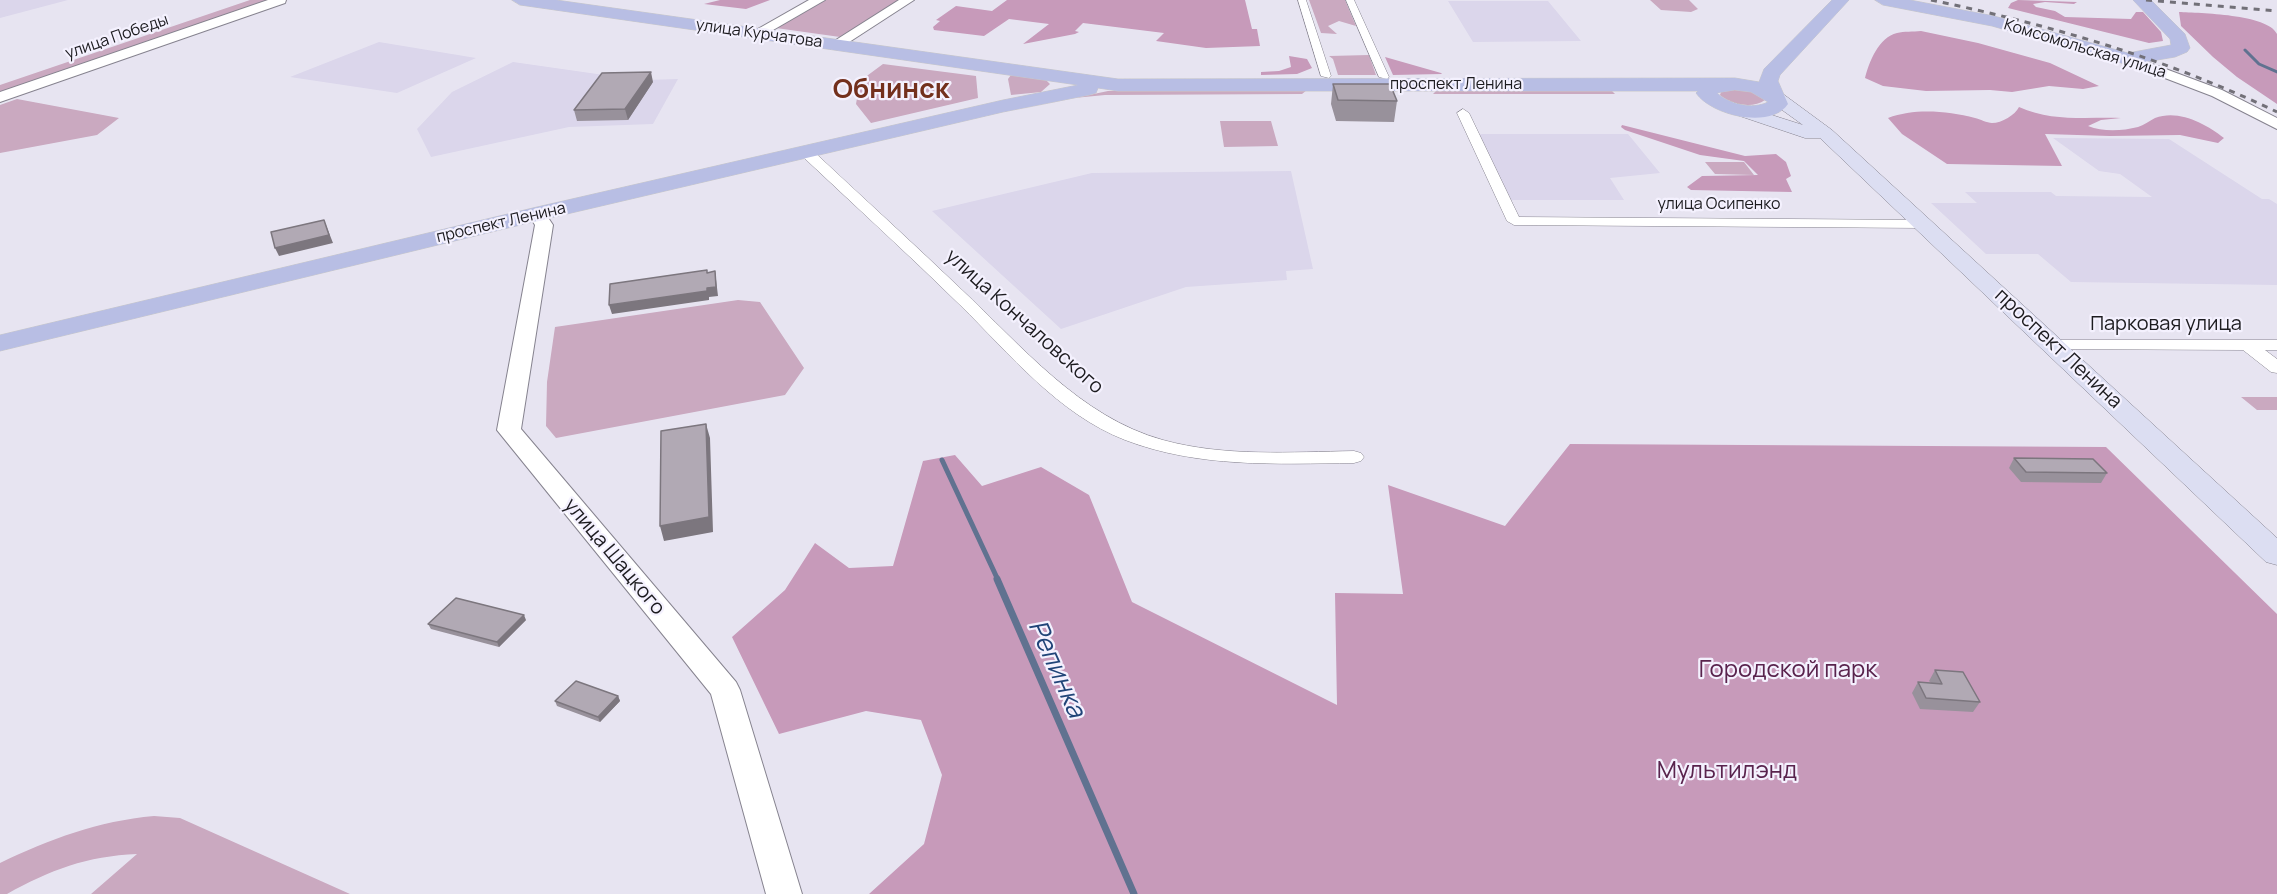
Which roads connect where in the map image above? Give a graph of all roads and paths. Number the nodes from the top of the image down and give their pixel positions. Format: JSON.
{"nodes":[{"id":1,"x":244,"y":0,"type":"edge"},
{"id":2,"x":280,"y":0,"type":"edge"},
{"id":3,"x":520,"y":0,"type":"edge"},
{"id":4,"x":819,"y":0,"type":"edge"},
{"id":5,"x":908,"y":0,"type":"edge"},
{"id":6,"x":1302,"y":0,"type":"edge"},
{"id":7,"x":1350,"y":0,"type":"edge"},
{"id":8,"x":1840,"y":0,"type":"edge"},
{"id":9,"x":1883,"y":0,"type":"edge"},
{"id":10,"x":2141,"y":0,"type":"edge"},
{"id":11,"x":756,"y":34,"type":"junction"},
{"id":12,"x":835,"y":45,"type":"junction"},
{"id":13,"x":2128,"y":59,"type":"junction"},
{"id":14,"x":999,"y":68,"type":"junction"},
{"id":15,"x":1749,"y":69,"type":"dead end"},
{"id":16,"x":1326,"y":76,"type":"dead end"},
{"id":17,"x":1384,"y":76,"type":"dead end"},
{"id":18,"x":0,"y":82,"type":"edge"},
{"id":19,"x":1118,"y":85,"type":"junction"},
{"id":20,"x":1726,"y":95,"type":"junction"},
{"id":21,"x":1775,"y":96,"type":"junction"},
{"id":22,"x":0,"y":97,"type":"edge"},
{"id":23,"x":1003,"y":106,"type":"junction"},
{"id":24,"x":1463,"y":113,"type":"dead end"},
{"id":25,"x":2277,"y":124,"type":"edge"},
{"id":26,"x":1838,"y":144,"type":"junction"},
{"id":27,"x":806,"y":152,"type":"junction"},
{"id":28,"x":537,"y":214,"type":"junction"},
{"id":29,"x":1924,"y":224,"type":"junction"},
{"id":30,"x":0,"y":343,"type":"edge"},
{"id":31,"x":2055,"y":345,"type":"junction"},
{"id":32,"x":2247,"y":345,"type":"junction"},
{"id":33,"x":2277,"y":345,"type":"edge"},
{"id":34,"x":2277,"y":368,"type":"edge"},
{"id":35,"x":1354,"y":457,"type":"dead end"},
{"id":36,"x":2277,"y":555,"type":"edge"},
{"id":37,"x":784,"y":894,"type":"edge"}],
"edges":[{"from":1,"to":18,"type":"street","name":"улица Победы"},
{"from":2,"to":22,"type":"street","name":"улица Победы"},
{"from":3,"to":11,"type":"main road","name":"улица Курчатова"},
{"from":4,"to":11,"type":"street"},
{"from":5,"to":12,"type":"street"},
{"from":6,"to":16,"type":"street"},
{"from":7,"to":17,"type":"street"},
{"from":8,"to":21,"type":"main road"},
{"from":9,"to":13,"type":"main road","name":"Комсомольская улица"},
{"from":10,"to":13,"type":"main road"},
{"from":11,"to":12,"type":"main road","name":"улица Курчатова"},
{"from":12,"to":14,"type":"main road","name":"улица Курчатова"},
{"from":13,"to":25,"type":"street","name":"Комсомольская улица"},
{"from":14,"to":19,"type":"main road","name":"улица Курчатова"},
{"from":14,"to":23,"type":"main road"},
{"from":15,"to":20,"type":"main road"},
{"from":19,"to":20,"type":"main road","name":"проспект Ленина"},
{"from":19,"to":23,"type":"main road","name":"проспект Ленина"},
{"from":20,"to":21,"type":"main road"},
{"from":20,"to":26,"type":"main road","name":"проспект Ленина"},
{"from":21,"to":26,"type":"main road","name":"проспект Ленина"},
{"from":23,"to":27,"type":"main road","name":"проспект Ленина"},
{"from":24,"to":29,"type":"street","name":"улица Осипенко"},
{"from":26,"to":29,"type":"main road","name":"проспект Ленина"},
{"from":27,"to":28,"type":"main road","name":"проспект Ленина"},
{"from":27,"to":35,"type":"street","name":"улица Кончаловского"},
{"from":28,"to":30,"type":"main road","name":"проспект Ленина"},
{"from":28,"to":37,"type":"street","name":"улица Шацкого"},
{"from":29,"to":31,"type":"main road","name":"проспект Ленина"},
{"from":31,"to":32,"type":"street","name":"Парковая улица"},
{"from":31,"to":36,"type":"main road","name":"проспект Ленина"},
{"from":32,"to":33,"type":"street","name":"Парковая улица"},
{"from":32,"to":34,"type":"street"}]}
